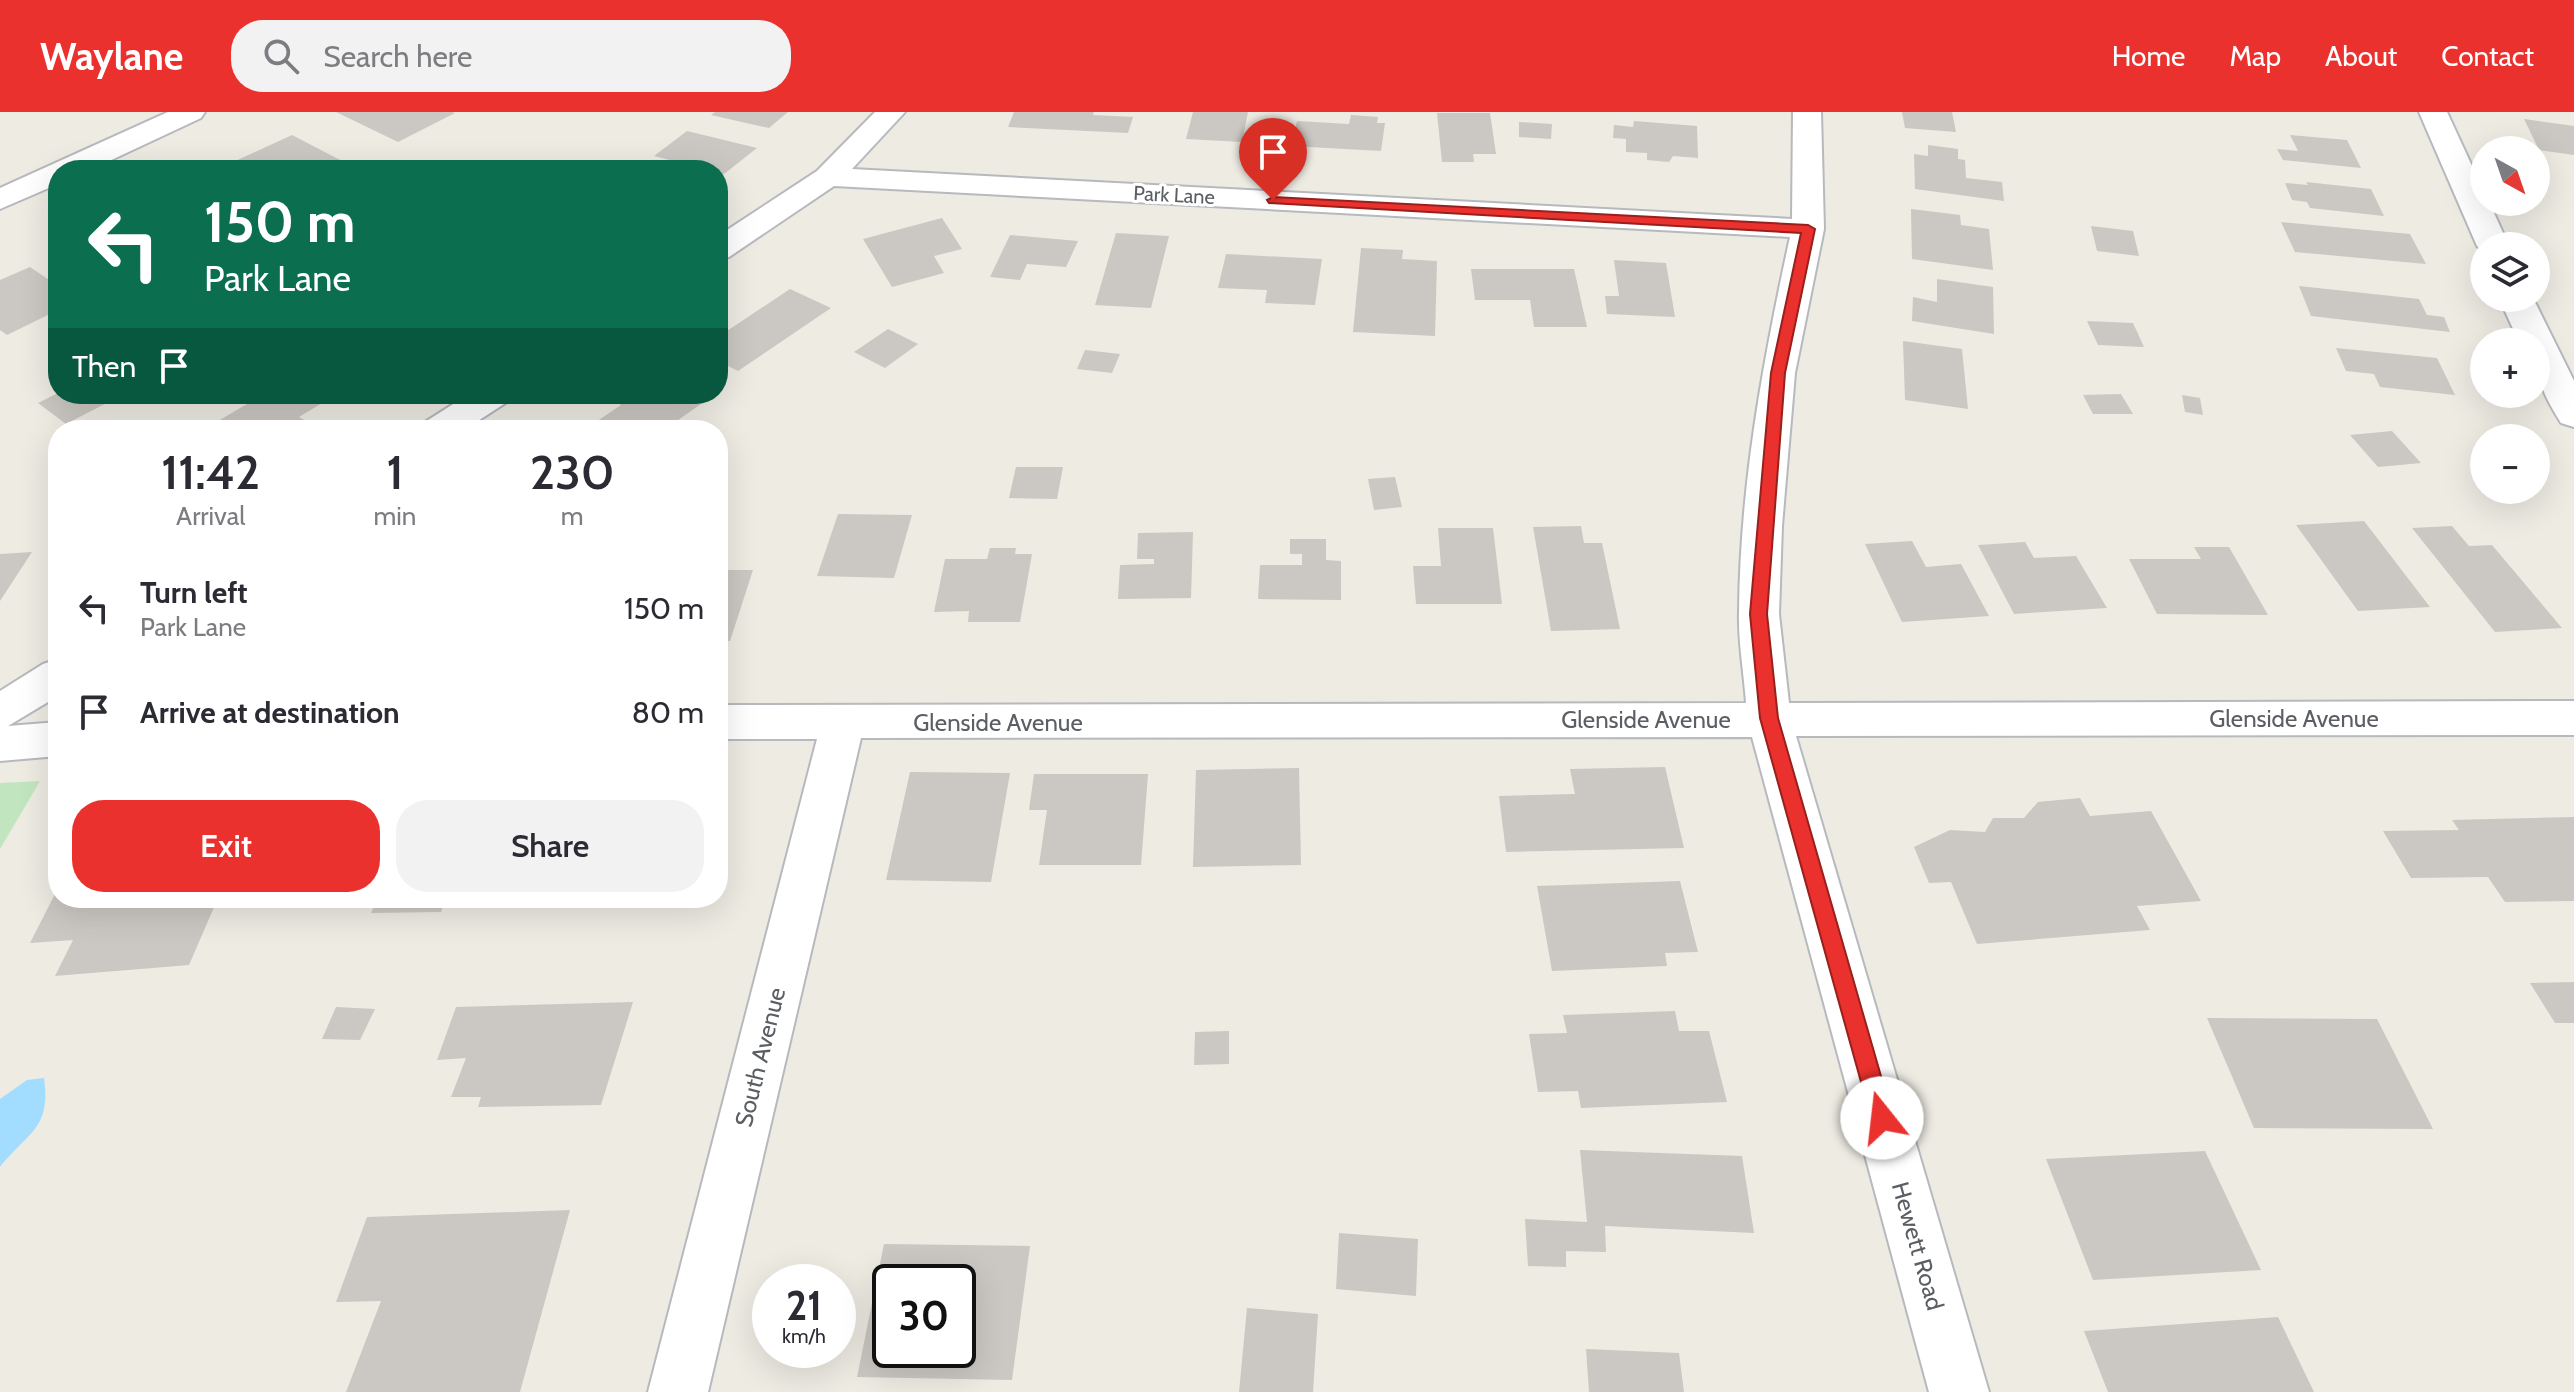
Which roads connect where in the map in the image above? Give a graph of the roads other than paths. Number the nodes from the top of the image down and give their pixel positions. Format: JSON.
{"nodes":[{"id":1,"x":191,"y":112,"type":"edge"},
{"id":2,"x":891,"y":112,"type":"edge"},
{"id":3,"x":1807,"y":112,"type":"edge"},
{"id":4,"x":2433,"y":112,"type":"edge"},
{"id":5,"x":88,"y":160,"type":"edge"},
{"id":6,"x":828,"y":177,"type":"junction"},
{"id":7,"x":48,"y":178,"type":"edge"},
{"id":8,"x":0,"y":200,"type":"edge"},
{"id":9,"x":1808,"y":229,"type":"junction"},
{"id":10,"x":2487,"y":232,"type":"edge"},
{"id":11,"x":728,"y":243,"type":"edge"},
{"id":12,"x":2550,"y":369,"type":"edge"},
{"id":13,"x":478,"y":404,"type":"edge"},
{"id":14,"x":2574,"y":415,"type":"edge"},
{"id":15,"x":454,"y":420,"type":"edge"},
{"id":16,"x":48,"y":681,"type":"edge"},
{"id":17,"x":0,"y":712,"type":"edge"},
{"id":18,"x":1769,"y":718,"type":"junction"},
{"id":19,"x":2574,"y":718,"type":"edge"},
{"id":20,"x":728,"y":722,"type":"edge"},
{"id":21,"x":843,"y":723,"type":"junction"},
{"id":22,"x":48,"y":740,"type":"edge"},
{"id":23,"x":0,"y":744,"type":"edge"},
{"id":24,"x":678,"y":1392,"type":"edge"},
{"id":25,"x":1959,"y":1392,"type":"edge"}],
"edges":[{"from":1,"to":5,"type":"street"},
{"from":2,"to":6,"type":"street"},
{"from":3,"to":9,"type":"street","name":"Hewett Road"},
{"from":4,"to":10,"type":"street"},
{"from":6,"to":9,"type":"street","name":"Park Lane"},
{"from":6,"to":11,"type":"street"},
{"from":7,"to":8,"type":"street"},
{"from":9,"to":18,"type":"street","name":"Hewett Road"},
{"from":12,"to":14,"type":"street"},
{"from":13,"to":15,"type":"street"},
{"from":16,"to":17,"type":"street"},
{"from":18,"to":19,"type":"street","name":"Glenside Avenue"},
{"from":18,"to":21,"type":"street","name":"Glenside Avenue"},
{"from":18,"to":25,"type":"street","name":"Hewett Road"},
{"from":20,"to":21,"type":"street","name":"Glenside Avenue"},
{"from":21,"to":24,"type":"street","name":"South Avenue"},
{"from":22,"to":23,"type":"street"}]}
